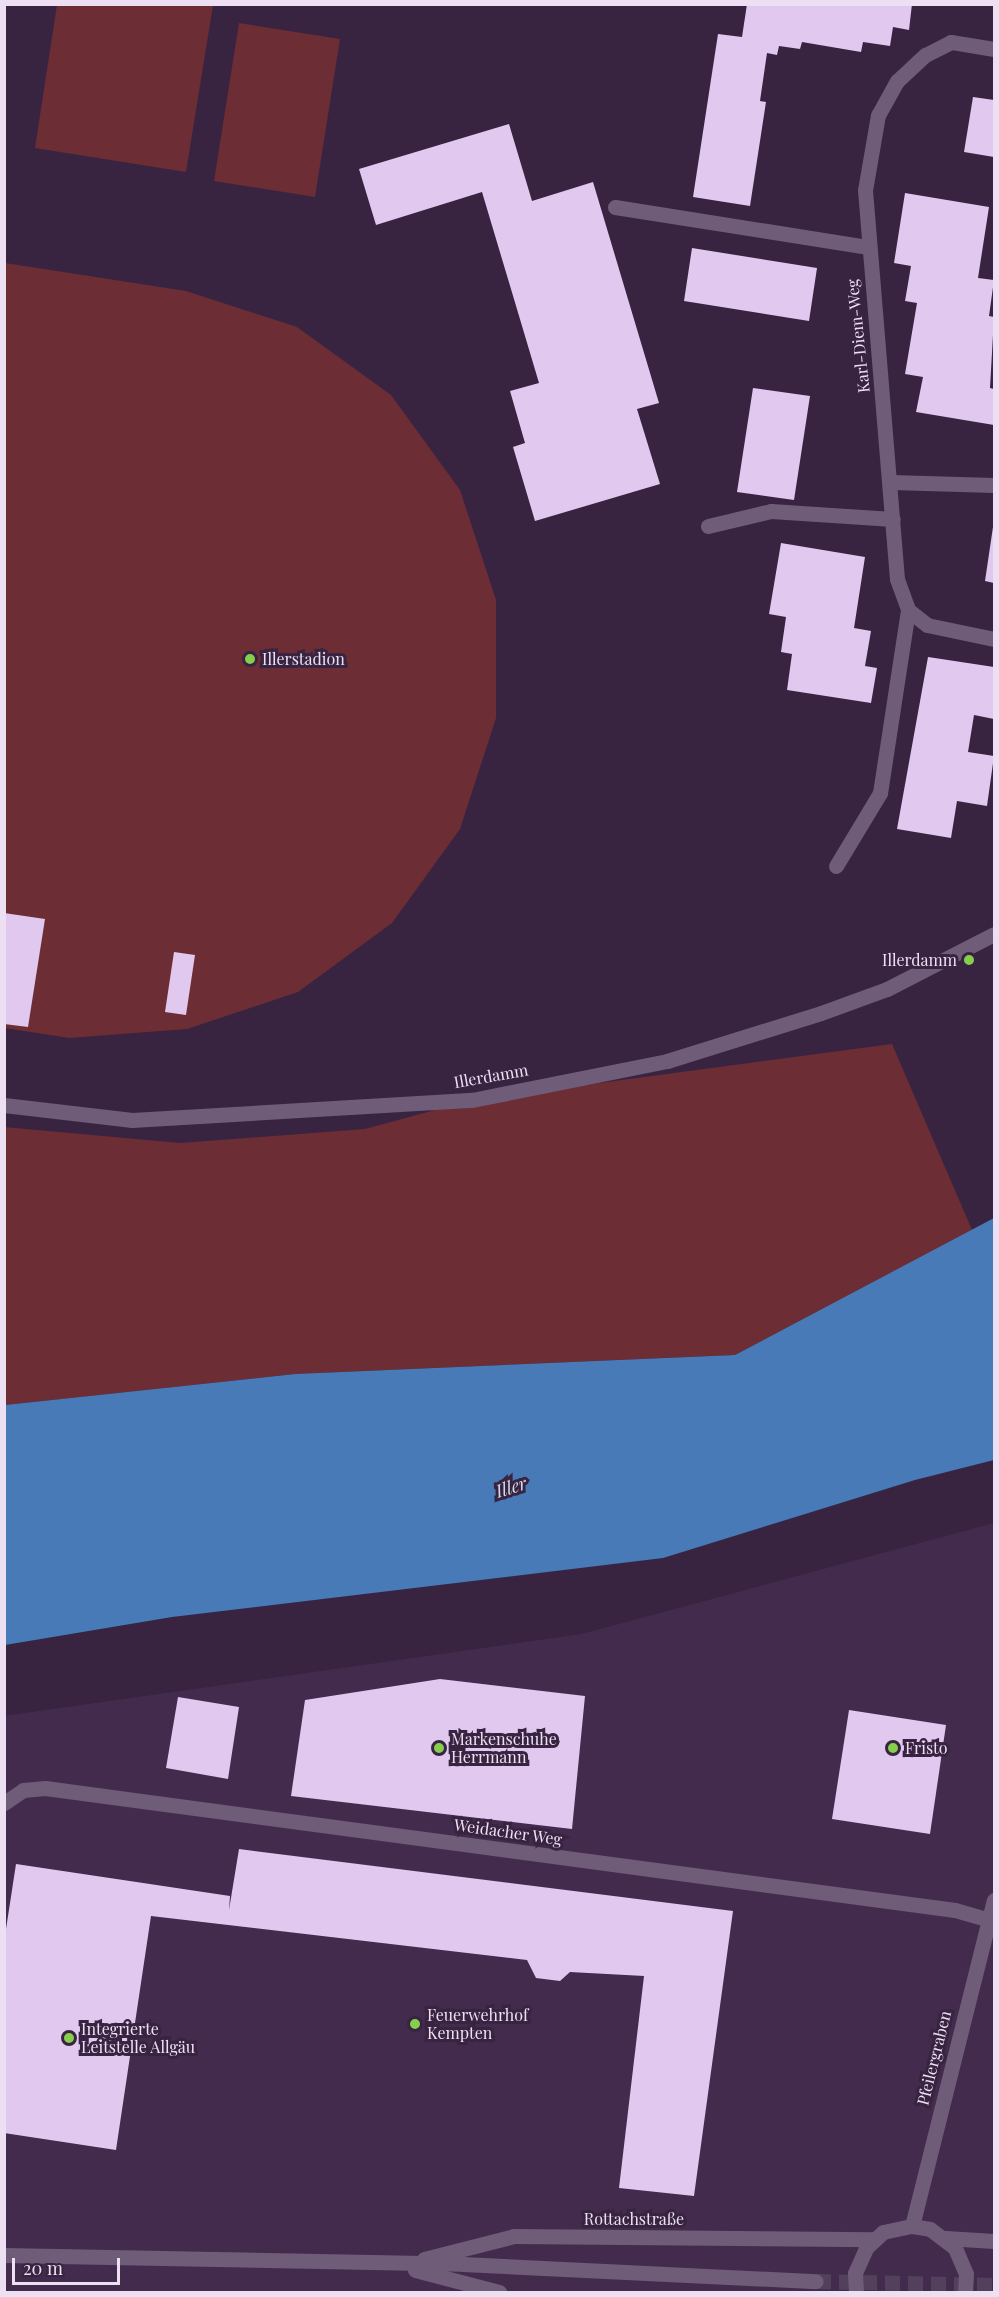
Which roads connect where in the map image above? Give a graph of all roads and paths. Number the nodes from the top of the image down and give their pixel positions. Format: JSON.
{"nodes":[{"id":1,"x":994,"y":49,"type":"edge"},
{"id":2,"x":615,"y":207,"type":"dead end"},
{"id":3,"x":867,"y":247,"type":"junction"},
{"id":4,"x":891,"y":482,"type":"junction"},
{"id":5,"x":994,"y":485,"type":"edge"},
{"id":6,"x":893,"y":519,"type":"junction"},
{"id":7,"x":708,"y":525,"type":"dead end"},
{"id":8,"x":908,"y":610,"type":"junction"},
{"id":9,"x":994,"y":639,"type":"edge"},
{"id":10,"x":836,"y":866,"type":"dead end"},
{"id":11,"x":994,"y":934,"type":"edge"},
{"id":12,"x":4,"y":1105,"type":"edge"},
{"id":13,"x":4,"y":1803,"type":"edge"},
{"id":14,"x":994,"y":1900,"type":"edge"},
{"id":15,"x":987,"y":1919,"type":"junction"},
{"id":16,"x":912,"y":2226,"type":"junction"},
{"id":17,"x":946,"y":2238,"type":"junction"},
{"id":18,"x":874,"y":2239,"type":"junction"},
{"id":19,"x":994,"y":2241,"type":"edge"},
{"id":20,"x":4,"y":2255,"type":"edge"},
{"id":21,"x":398,"y":2266,"type":"junction"},
{"id":22,"x":816,"y":2281,"type":"tunnel mouth"},
{"id":23,"x":500,"y":2292,"type":"edge"},
{"id":24,"x":856,"y":2292,"type":"edge"},
{"id":25,"x":965,"y":2292,"type":"edge"}],
"edges":[{"from":1,"to":3,"type":"street","name":"Karl-Diem-Weg"},
{"from":2,"to":3,"type":"street"},
{"from":3,"to":4,"type":"street","name":"Karl-Diem-Weg"},
{"from":4,"to":5,"type":"street"},
{"from":4,"to":6,"type":"street","name":"Karl-Diem-Weg"},
{"from":6,"to":7,"type":"street"},
{"from":6,"to":8,"type":"street","name":"Karl-Diem-Weg"},
{"from":8,"to":9,"type":"street"},
{"from":8,"to":10,"type":"street"},
{"from":11,"to":12,"type":"street","name":"Illerdamm"},
{"from":13,"to":15,"type":"street","name":"Weidacher Weg"},
{"from":14,"to":15,"type":"street","name":"Pfeilergraben"},
{"from":15,"to":16,"type":"street","name":"Pfeilergraben"},
{"from":16,"to":17,"type":"street"},
{"from":16,"to":18,"type":"street"},
{"from":17,"to":19,"type":"street"},
{"from":17,"to":25,"type":"street"},
{"from":18,"to":21,"type":"street","name":"Rottachstraße"},
{"from":18,"to":24,"type":"street"},
{"from":20,"to":21,"type":"street","name":"Rottachstraße"},
{"from":21,"to":22,"type":"street","name":"Rottachstraße"},
{"from":21,"to":23,"type":"street","name":"Rottachstraße"}]}
